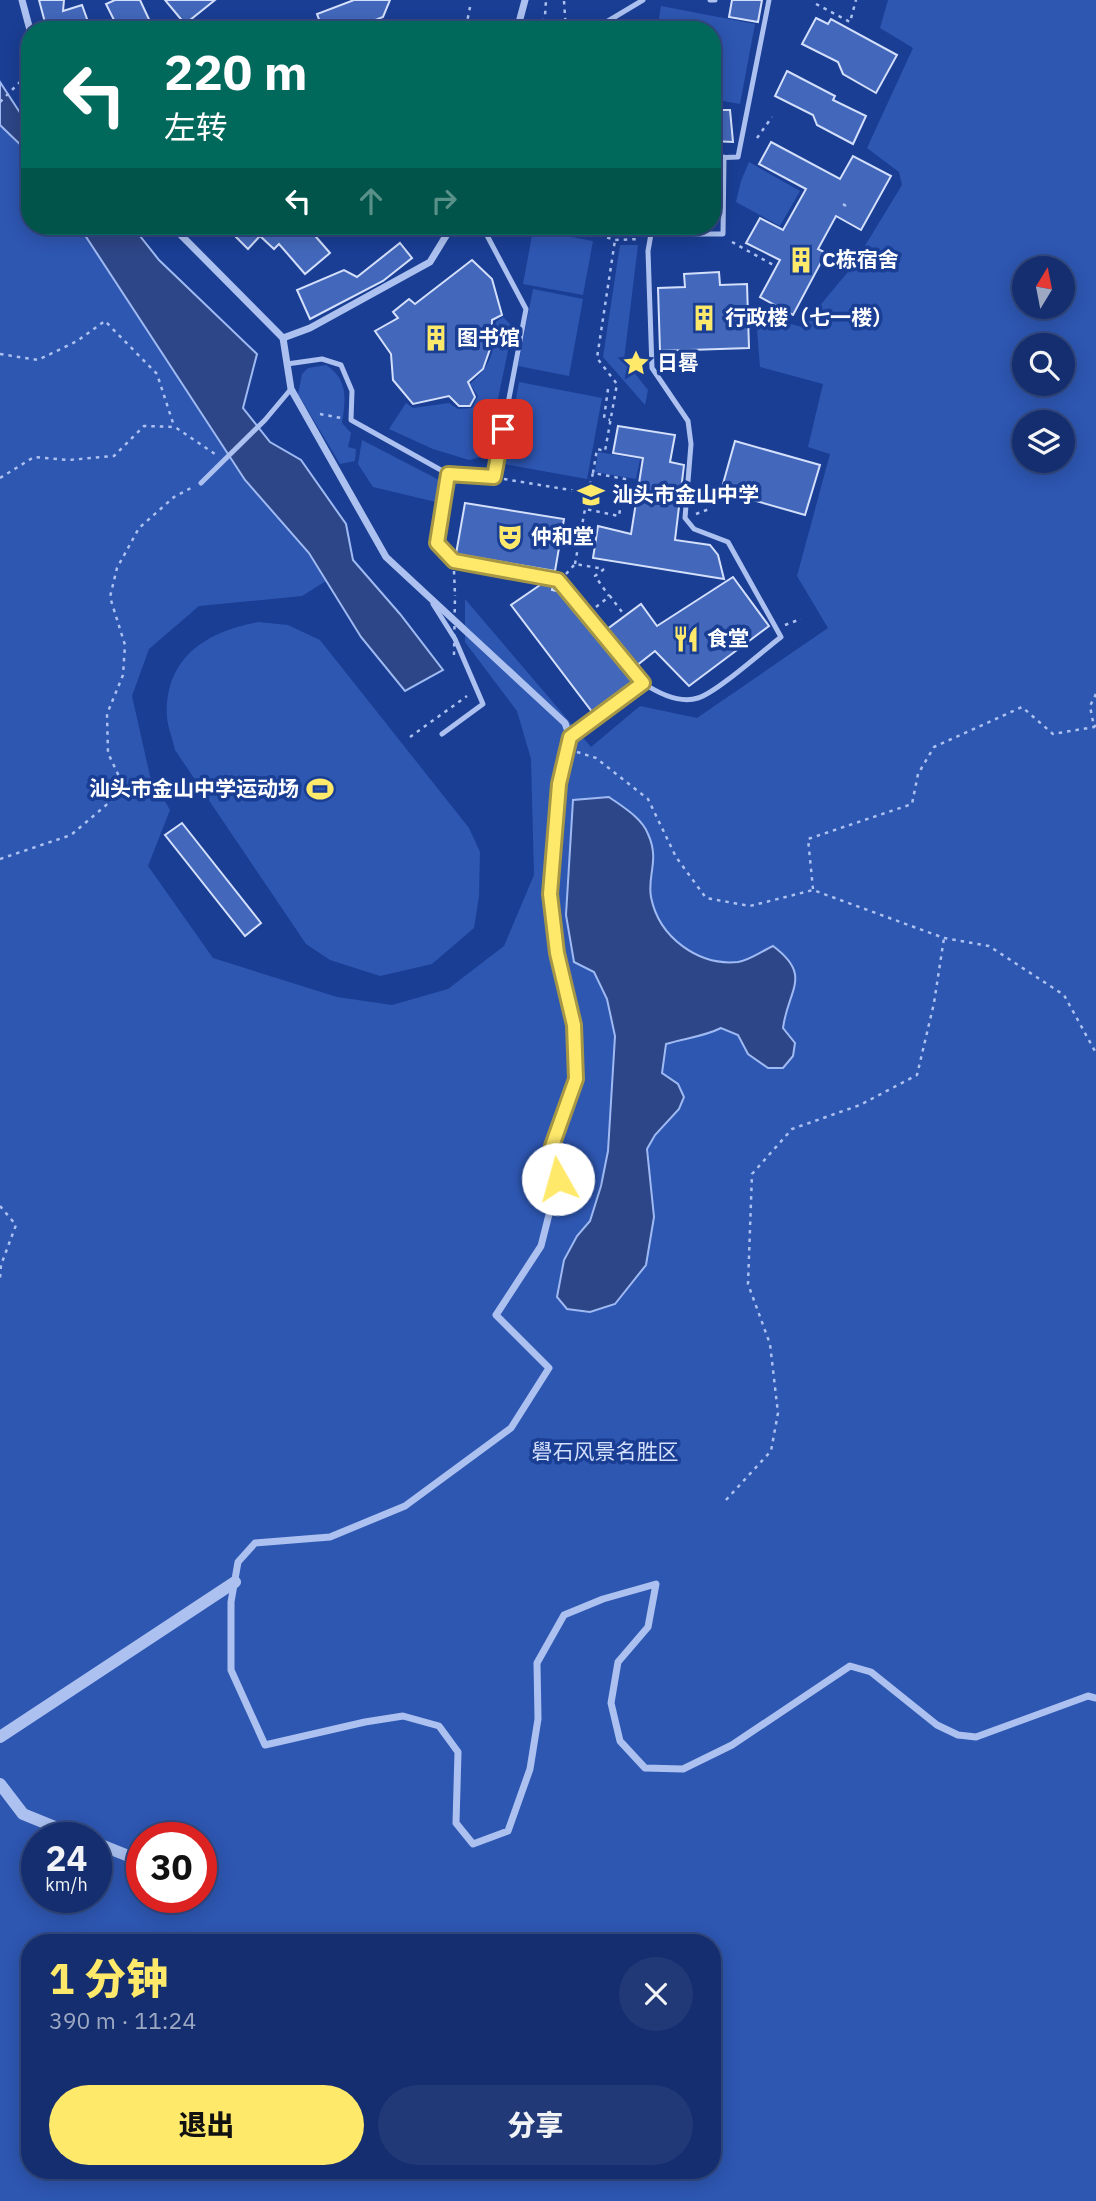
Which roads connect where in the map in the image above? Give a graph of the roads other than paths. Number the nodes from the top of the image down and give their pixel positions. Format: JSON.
{"nodes":[{"id":1,"x":22,"y":0,"type":"edge"},
{"id":2,"x":525,"y":0,"type":"edge"},
{"id":3,"x":643,"y":0,"type":"edge"},
{"id":4,"x":769,"y":0,"type":"edge"},
{"id":5,"x":28,"y":21,"type":"edge"},
{"id":6,"x":519,"y":21,"type":"edge"},
{"id":7,"x":608,"y":21,"type":"edge"},
{"id":8,"x":723,"y":157,"type":"joint"},
{"id":9,"x":721,"y":234,"type":"edge"},
{"id":10,"x":181,"y":235,"type":"edge"},
{"id":11,"x":446,"y":235,"type":"edge"},
{"id":12,"x":487,"y":235,"type":"edge"},
{"id":13,"x":651,"y":235,"type":"edge"},
{"id":14,"x":283,"y":338,"type":"junction"},
{"id":15,"x":287,"y":364,"type":"junction"},
{"id":16,"x":290,"y":389,"type":"junction"},
{"id":17,"x":448,"y":474,"type":"junction"},
{"id":18,"x":201,"y":483,"type":"road end"},
{"id":19,"x":432,"y":601,"type":"junction"},
{"id":20,"x":643,"y":683,"type":"junction"},
{"id":21,"x":442,"y":734,"type":"dead end"},
{"id":22,"x":570,"y":737,"type":"junction"},
{"id":23,"x":235,"y":1582,"type":"junction"},
{"id":24,"x":1096,"y":1698,"type":"edge"},
{"id":25,"x":0,"y":1737,"type":"edge"},
{"id":26,"x":0,"y":1784,"type":"edge"},
{"id":27,"x":43,"y":1822,"type":"edge"}],
"edges":[{"from":1,"to":5,"type":"street"},
{"from":2,"to":6,"type":"street"},
{"from":3,"to":7,"type":"lane"},
{"from":4,"to":8,"type":"lane"},
{"from":8,"to":9,"type":"lane"},
{"from":10,"to":14,"type":"street"},
{"from":11,"to":14,"type":"street"},
{"from":12,"to":17,"type":"lane"},
{"from":13,"to":20,"type":"lane"},
{"from":14,"to":15,"type":"street"},
{"from":15,"to":16,"type":"street"},
{"from":15,"to":17,"type":"lane"},
{"from":16,"to":18,"type":"lane"},
{"from":16,"to":19,"type":"street"},
{"from":17,"to":20,"type":"lane"},
{"from":19,"to":21,"type":"lane"},
{"from":19,"to":22,"type":"street"},
{"from":20,"to":22,"type":"lane"},
{"from":22,"to":23,"type":"street"},
{"from":23,"to":24,"type":"street"},
{"from":23,"to":25,"type":"street"},
{"from":26,"to":27,"type":"street"}]}
